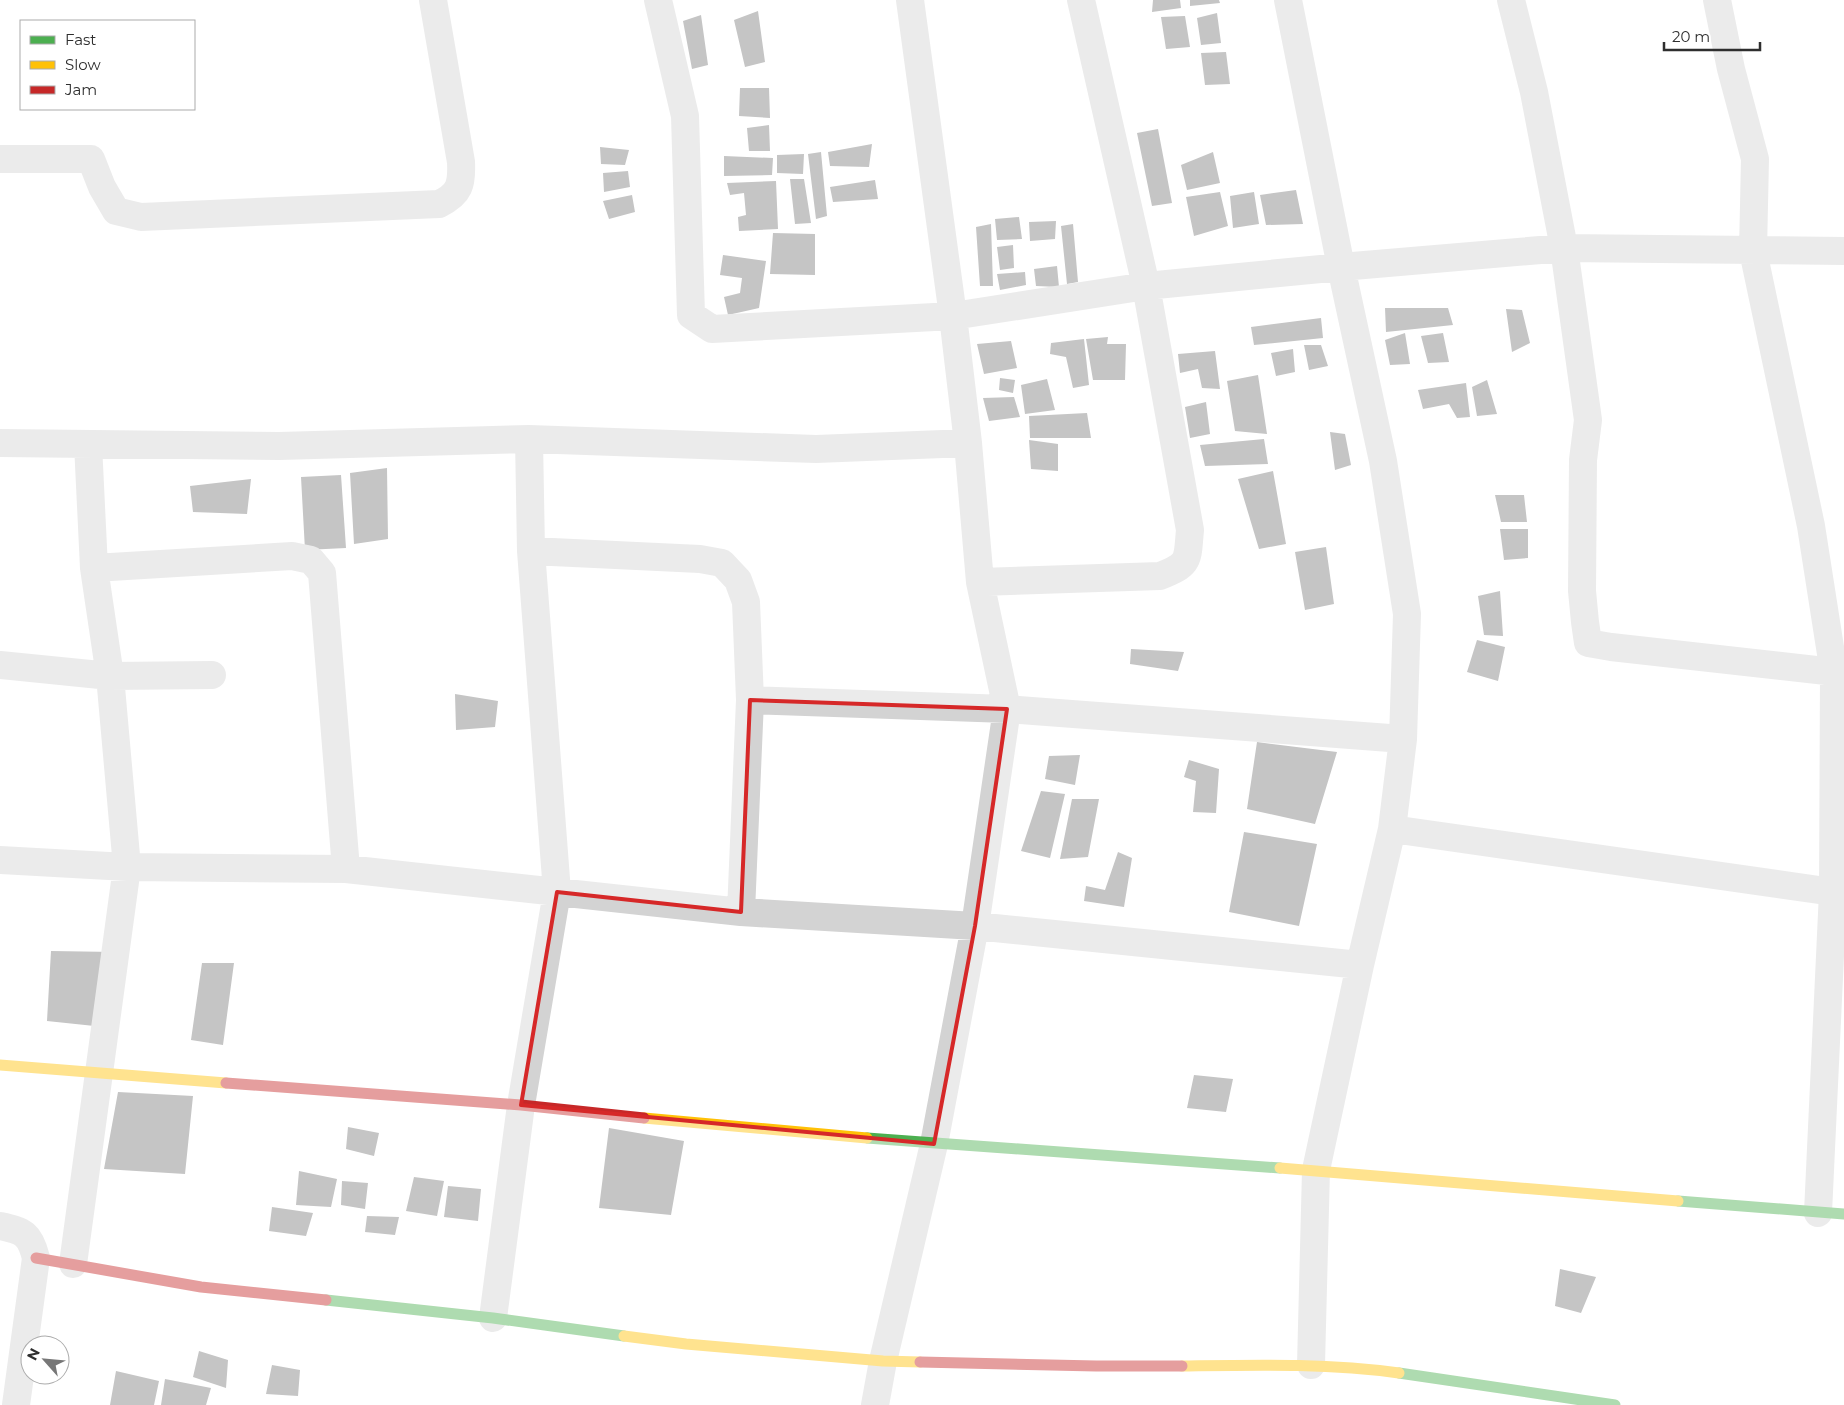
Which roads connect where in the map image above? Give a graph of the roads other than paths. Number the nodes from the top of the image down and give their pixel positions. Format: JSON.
{"nodes":[{"id":1,"x":433,"y":0,"type":"edge"},
{"id":2,"x":658,"y":0,"type":"edge"},
{"id":3,"x":910,"y":0,"type":"edge"},
{"id":4,"x":1081,"y":0,"type":"edge"},
{"id":5,"x":1288,"y":0,"type":"edge"},
{"id":6,"x":1510,"y":0,"type":"edge"},
{"id":7,"x":1717,"y":0,"type":"edge"},
{"id":8,"x":0,"y":159,"type":"edge"},
{"id":9,"x":1564,"y":248,"type":"junction"},
{"id":10,"x":1844,"y":251,"type":"edge"},
{"id":11,"x":1753,"y":252,"type":"junction"},
{"id":12,"x":1341,"y":267,"type":"junction"},
{"id":13,"x":1146,"y":286,"type":"junction"},
{"id":14,"x":953,"y":316,"type":"junction"},
{"id":15,"x":529,"y":439,"type":"junction"},
{"id":16,"x":0,"y":443,"type":"edge"},
{"id":17,"x":968,"y":443,"type":"junction"},
{"id":18,"x":88,"y":444,"type":"junction"},
{"id":19,"x":531,"y":551,"type":"junction"},
{"id":20,"x":94,"y":568,"type":"junction"},
{"id":21,"x":980,"y":582,"type":"junction"},
{"id":22,"x":0,"y":665,"type":"edge"},
{"id":23,"x":1839,"y":673,"type":"edge"},
{"id":24,"x":212,"y":675,"type":"dead end"},
{"id":25,"x":110,"y":676,"type":"junction"},
{"id":26,"x":750,"y":700,"type":"junction"},
{"id":27,"x":1007,"y":709,"type":"junction"},
{"id":28,"x":1403,"y":739,"type":"junction"},
{"id":29,"x":1392,"y":829,"type":"junction"},
{"id":30,"x":0,"y":860,"type":"edge"},
{"id":31,"x":127,"y":867,"type":"junction"},
{"id":32,"x":346,"y":869,"type":"junction"},
{"id":33,"x":556,"y":892,"type":"junction"},
{"id":34,"x":1833,"y":892,"type":"junction"},
{"id":35,"x":741,"y":912,"type":"junction"},
{"id":36,"x":975,"y":926,"type":"junction"},
{"id":37,"x":1360,"y":966,"type":"junction"},
{"id":38,"x":0,"y":1065,"type":"edge"},
{"id":39,"x":98,"y":1074,"type":"junction"},
{"id":40,"x":521,"y":1105,"type":"junction"},
{"id":41,"x":934,"y":1144,"type":"junction"},
{"id":42,"x":1316,"y":1170,"type":"junction"},
{"id":43,"x":1831,"y":1213,"type":"edge"},
{"id":44,"x":0,"y":1226,"type":"edge"},
{"id":45,"x":36,"y":1258,"type":"junction"},
{"id":46,"x":73,"y":1264,"type":"junction"},
{"id":47,"x":493,"y":1318,"type":"junction"},
{"id":48,"x":883,"y":1362,"type":"junction"},
{"id":49,"x":1311,"y":1365,"type":"junction"},
{"id":50,"x":16,"y":1405,"type":"edge"},
{"id":51,"x":875,"y":1405,"type":"edge"},
{"id":52,"x":1615,"y":1405,"type":"edge"}],
"edges":[{"from":1,"to":8,"type":"street"},
{"from":2,"to":14,"type":"street"},
{"from":3,"to":14,"type":"street"},
{"from":4,"to":13,"type":"street"},
{"from":5,"to":12,"type":"street"},
{"from":6,"to":9,"type":"street"},
{"from":7,"to":11,"type":"street"},
{"from":9,"to":11,"type":"street"},
{"from":9,"to":12,"type":"street"},
{"from":9,"to":23,"type":"street"},
{"from":10,"to":11,"type":"street"},
{"from":11,"to":23,"type":"street"},
{"from":12,"to":13,"type":"street"},
{"from":12,"to":28,"type":"street"},
{"from":13,"to":14,"type":"street"},
{"from":13,"to":21,"type":"street"},
{"from":14,"to":17,"type":"street"},
{"from":15,"to":17,"type":"street"},
{"from":15,"to":18,"type":"street"},
{"from":15,"to":19,"type":"street"},
{"from":16,"to":18,"type":"street"},
{"from":17,"to":21,"type":"street"},
{"from":18,"to":20,"type":"street"},
{"from":19,"to":26,"type":"street"},
{"from":19,"to":33,"type":"street"},
{"from":20,"to":25,"type":"street"},
{"from":20,"to":32,"type":"street"},
{"from":21,"to":27,"type":"street"},
{"from":22,"to":25,"type":"street"},
{"from":23,"to":34,"type":"street"},
{"from":24,"to":25,"type":"street"},
{"from":25,"to":31,"type":"street"},
{"from":26,"to":27,"type":"street"},
{"from":26,"to":35,"type":"street"},
{"from":27,"to":28,"type":"street"},
{"from":27,"to":36,"type":"street"},
{"from":28,"to":29,"type":"street"},
{"from":29,"to":34,"type":"street"},
{"from":29,"to":37,"type":"street"},
{"from":30,"to":31,"type":"street"},
{"from":31,"to":32,"type":"street"},
{"from":31,"to":39,"type":"street"},
{"from":32,"to":33,"type":"street"},
{"from":33,"to":35,"type":"street"},
{"from":33,"to":40,"type":"street"},
{"from":34,"to":43,"type":"street"},
{"from":35,"to":36,"type":"street"},
{"from":36,"to":37,"type":"street"},
{"from":36,"to":41,"type":"street"},
{"from":37,"to":42,"type":"street"},
{"from":38,"to":39,"type":"street"},
{"from":39,"to":40,"type":"street"},
{"from":39,"to":46,"type":"street"},
{"from":40,"to":41,"type":"street"},
{"from":40,"to":47,"type":"street"},
{"from":41,"to":42,"type":"street"},
{"from":41,"to":48,"type":"street"},
{"from":42,"to":43,"type":"street"},
{"from":42,"to":49,"type":"street"},
{"from":44,"to":45,"type":"street"},
{"from":45,"to":46,"type":"street"},
{"from":45,"to":50,"type":"street"},
{"from":46,"to":47,"type":"street"},
{"from":47,"to":48,"type":"street"},
{"from":48,"to":49,"type":"street"},
{"from":48,"to":51,"type":"street"},
{"from":49,"to":52,"type":"street"}]}
